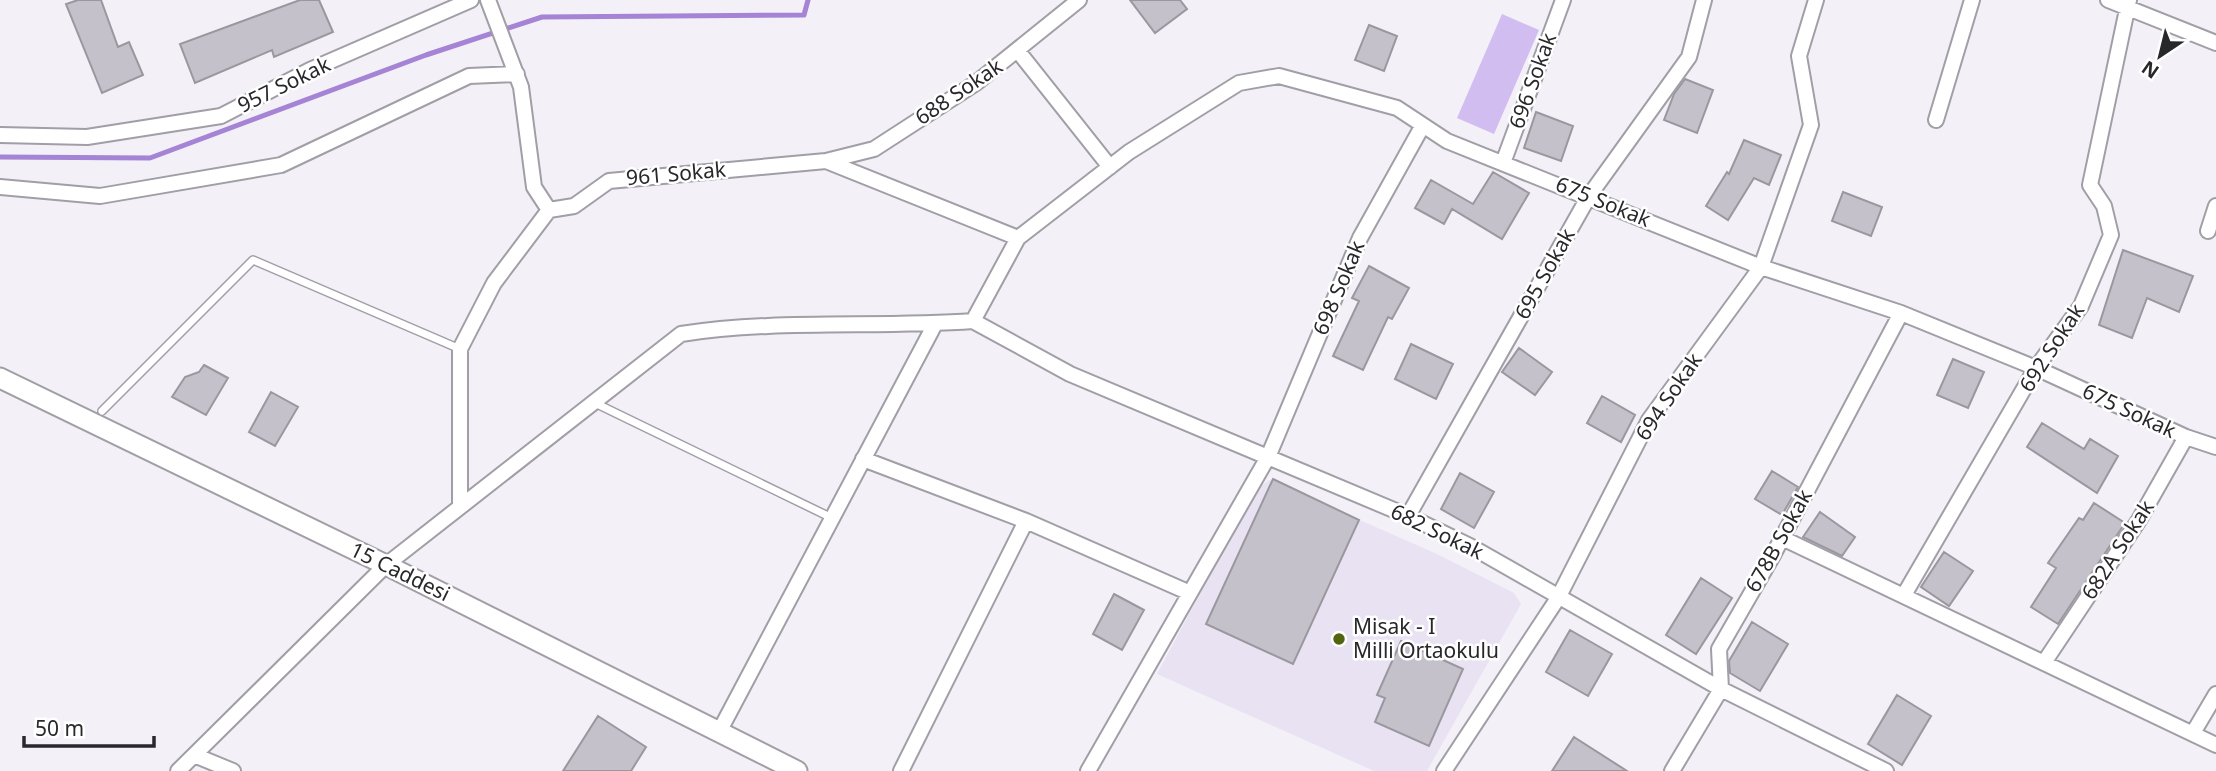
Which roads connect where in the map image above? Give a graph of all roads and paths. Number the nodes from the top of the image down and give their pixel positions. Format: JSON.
{"nodes":[{"id":1,"x":471,"y":0,"type":"edge"},
{"id":2,"x":1079,"y":0,"type":"edge"},
{"id":3,"x":1563,"y":0,"type":"edge"},
{"id":4,"x":1704,"y":0,"type":"edge"},
{"id":5,"x":1816,"y":0,"type":"edge"},
{"id":6,"x":1972,"y":0,"type":"edge"},
{"id":7,"x":2108,"y":0,"type":"edge"},
{"id":8,"x":2128,"y":4,"type":"edge"},
{"id":9,"x":491,"y":7,"type":"edge"},
{"id":10,"x":2216,"y":43,"type":"edge"},
{"id":11,"x":1018,"y":51,"type":"junction"},
{"id":12,"x":515,"y":68,"type":"junction"},
{"id":13,"x":1936,"y":120,"type":"dead end"},
{"id":14,"x":1423,"y":125,"type":"junction"},
{"id":15,"x":0,"y":135,"type":"edge"},
{"id":16,"x":826,"y":161,"type":"junction"},
{"id":17,"x":1503,"y":163,"type":"junction"},
{"id":18,"x":1110,"y":167,"type":"junction"},
{"id":19,"x":0,"y":187,"type":"edge"},
{"id":20,"x":1589,"y":196,"type":"junction"},
{"id":21,"x":2216,"y":206,"type":"edge"},
{"id":22,"x":549,"y":210,"type":"junction"},
{"id":23,"x":2208,"y":231,"type":"dead end"},
{"id":24,"x":1018,"y":238,"type":"junction"},
{"id":25,"x":1761,"y":267,"type":"junction"},
{"id":26,"x":1901,"y":313,"type":"junction"},
{"id":27,"x":973,"y":321,"type":"junction"},
{"id":28,"x":935,"y":324,"type":"junction"},
{"id":29,"x":460,"y":349,"type":"junction"},
{"id":30,"x":2036,"y":368,"type":"junction"},
{"id":31,"x":0,"y":379,"type":"edge"},
{"id":32,"x":594,"y":402,"type":"junction"},
{"id":33,"x":102,"y":411,"type":"dead end"},
{"id":34,"x":2186,"y":438,"type":"junction"},
{"id":35,"x":2216,"y":447,"type":"edge"},
{"id":36,"x":1268,"y":457,"type":"junction"},
{"id":37,"x":863,"y":459,"type":"junction"},
{"id":38,"x":460,"y":506,"type":"junction"},
{"id":39,"x":1408,"y":516,"type":"junction"},
{"id":40,"x":832,"y":518,"type":"junction"},
{"id":41,"x":1026,"y":521,"type":"junction"},
{"id":42,"x":1782,"y":538,"type":"junction"},
{"id":43,"x":386,"y":565,"type":"junction"},
{"id":44,"x":1190,"y":593,"type":"junction"},
{"id":45,"x":1904,"y":595,"type":"junction"},
{"id":46,"x":1558,"y":598,"type":"junction"},
{"id":47,"x":2045,"y":661,"type":"junction"},
{"id":48,"x":1721,"y":689,"type":"junction"},
{"id":49,"x":2216,"y":694,"type":"edge"},
{"id":50,"x":719,"y":732,"type":"junction"},
{"id":51,"x":2193,"y":733,"type":"junction"},
{"id":52,"x":2216,"y":745,"type":"edge"},
{"id":53,"x":194,"y":755,"type":"junction"},
{"id":54,"x":178,"y":771,"type":"edge"},
{"id":55,"x":233,"y":771,"type":"edge"},
{"id":56,"x":797,"y":771,"type":"edge"},
{"id":57,"x":901,"y":771,"type":"edge"},
{"id":58,"x":1088,"y":771,"type":"edge"},
{"id":59,"x":1444,"y":771,"type":"edge"},
{"id":60,"x":1672,"y":771,"type":"edge"},
{"id":61,"x":1886,"y":771,"type":"edge"}],
"edges":[{"from":1,"to":15,"type":"street","name":"957 Sokak"},
{"from":2,"to":11,"type":"street","name":"688 Sokak"},
{"from":3,"to":17,"type":"street","name":"696 Sokak"},
{"from":4,"to":20,"type":"street","name":"695 Sokak"},
{"from":5,"to":25,"type":"street","name":"694 Sokak"},
{"from":6,"to":13,"type":"street"},
{"from":7,"to":8,"type":"street"},
{"from":8,"to":10,"type":"street"},
{"from":8,"to":30,"type":"street","name":"692 Sokak"},
{"from":9,"to":12,"type":"street"},
{"from":11,"to":16,"type":"street","name":"688 Sokak"},
{"from":11,"to":18,"type":"street"},
{"from":12,"to":19,"type":"street"},
{"from":12,"to":22,"type":"street"},
{"from":14,"to":17,"type":"street","name":"675 Sokak"},
{"from":14,"to":18,"type":"street","name":"675 Sokak"},
{"from":14,"to":36,"type":"street","name":"698 Sokak"},
{"from":16,"to":22,"type":"street","name":"961 Sokak"},
{"from":16,"to":24,"type":"street","name":"961 Sokak"},
{"from":17,"to":20,"type":"street","name":"675 Sokak"},
{"from":18,"to":24,"type":"street","name":"675 Sokak"},
{"from":20,"to":25,"type":"street","name":"675 Sokak"},
{"from":20,"to":39,"type":"street","name":"695 Sokak"},
{"from":21,"to":23,"type":"street"},
{"from":22,"to":29,"type":"street"},
{"from":24,"to":27,"type":"street"},
{"from":25,"to":26,"type":"street","name":"675 Sokak"},
{"from":25,"to":46,"type":"street","name":"694 Sokak"},
{"from":26,"to":30,"type":"street","name":"675 Sokak"},
{"from":26,"to":42,"type":"street","name":"678B Sokak"},
{"from":27,"to":28,"type":"street"},
{"from":27,"to":36,"type":"street","name":"682 Sokak"},
{"from":28,"to":32,"type":"street"},
{"from":28,"to":37,"type":"street"},
{"from":29,"to":33,"type":"lane"},
{"from":29,"to":38,"type":"street"},
{"from":30,"to":34,"type":"street","name":"675 Sokak"},
{"from":30,"to":45,"type":"street","name":"692 Sokak"},
{"from":31,"to":43,"type":"street","name":"15 Caddesi"},
{"from":32,"to":38,"type":"street"},
{"from":32,"to":40,"type":"lane"},
{"from":34,"to":35,"type":"street","name":"675 Sokak"},
{"from":34,"to":47,"type":"street","name":"682A Sokak"},
{"from":36,"to":39,"type":"street","name":"682 Sokak"},
{"from":36,"to":44,"type":"street","name":"698 Sokak"},
{"from":37,"to":40,"type":"street"},
{"from":37,"to":41,"type":"street"},
{"from":38,"to":43,"type":"street"},
{"from":39,"to":46,"type":"street","name":"682 Sokak"},
{"from":40,"to":50,"type":"street"},
{"from":41,"to":44,"type":"street"},
{"from":41,"to":57,"type":"street"},
{"from":42,"to":45,"type":"street"},
{"from":42,"to":48,"type":"street","name":"678B Sokak"},
{"from":43,"to":50,"type":"street","name":"15 Caddesi"},
{"from":43,"to":53,"type":"street"},
{"from":44,"to":58,"type":"street","name":"698 Sokak"},
{"from":45,"to":47,"type":"street"},
{"from":46,"to":48,"type":"street","name":"682 Sokak"},
{"from":46,"to":59,"type":"street","name":"694 Sokak"},
{"from":47,"to":51,"type":"street"},
{"from":48,"to":60,"type":"street"},
{"from":48,"to":61,"type":"street","name":"682 Sokak"},
{"from":49,"to":51,"type":"street"},
{"from":50,"to":56,"type":"street","name":"15 Caddesi"},
{"from":51,"to":52,"type":"street"},
{"from":53,"to":54,"type":"street"},
{"from":53,"to":55,"type":"street"}]}
